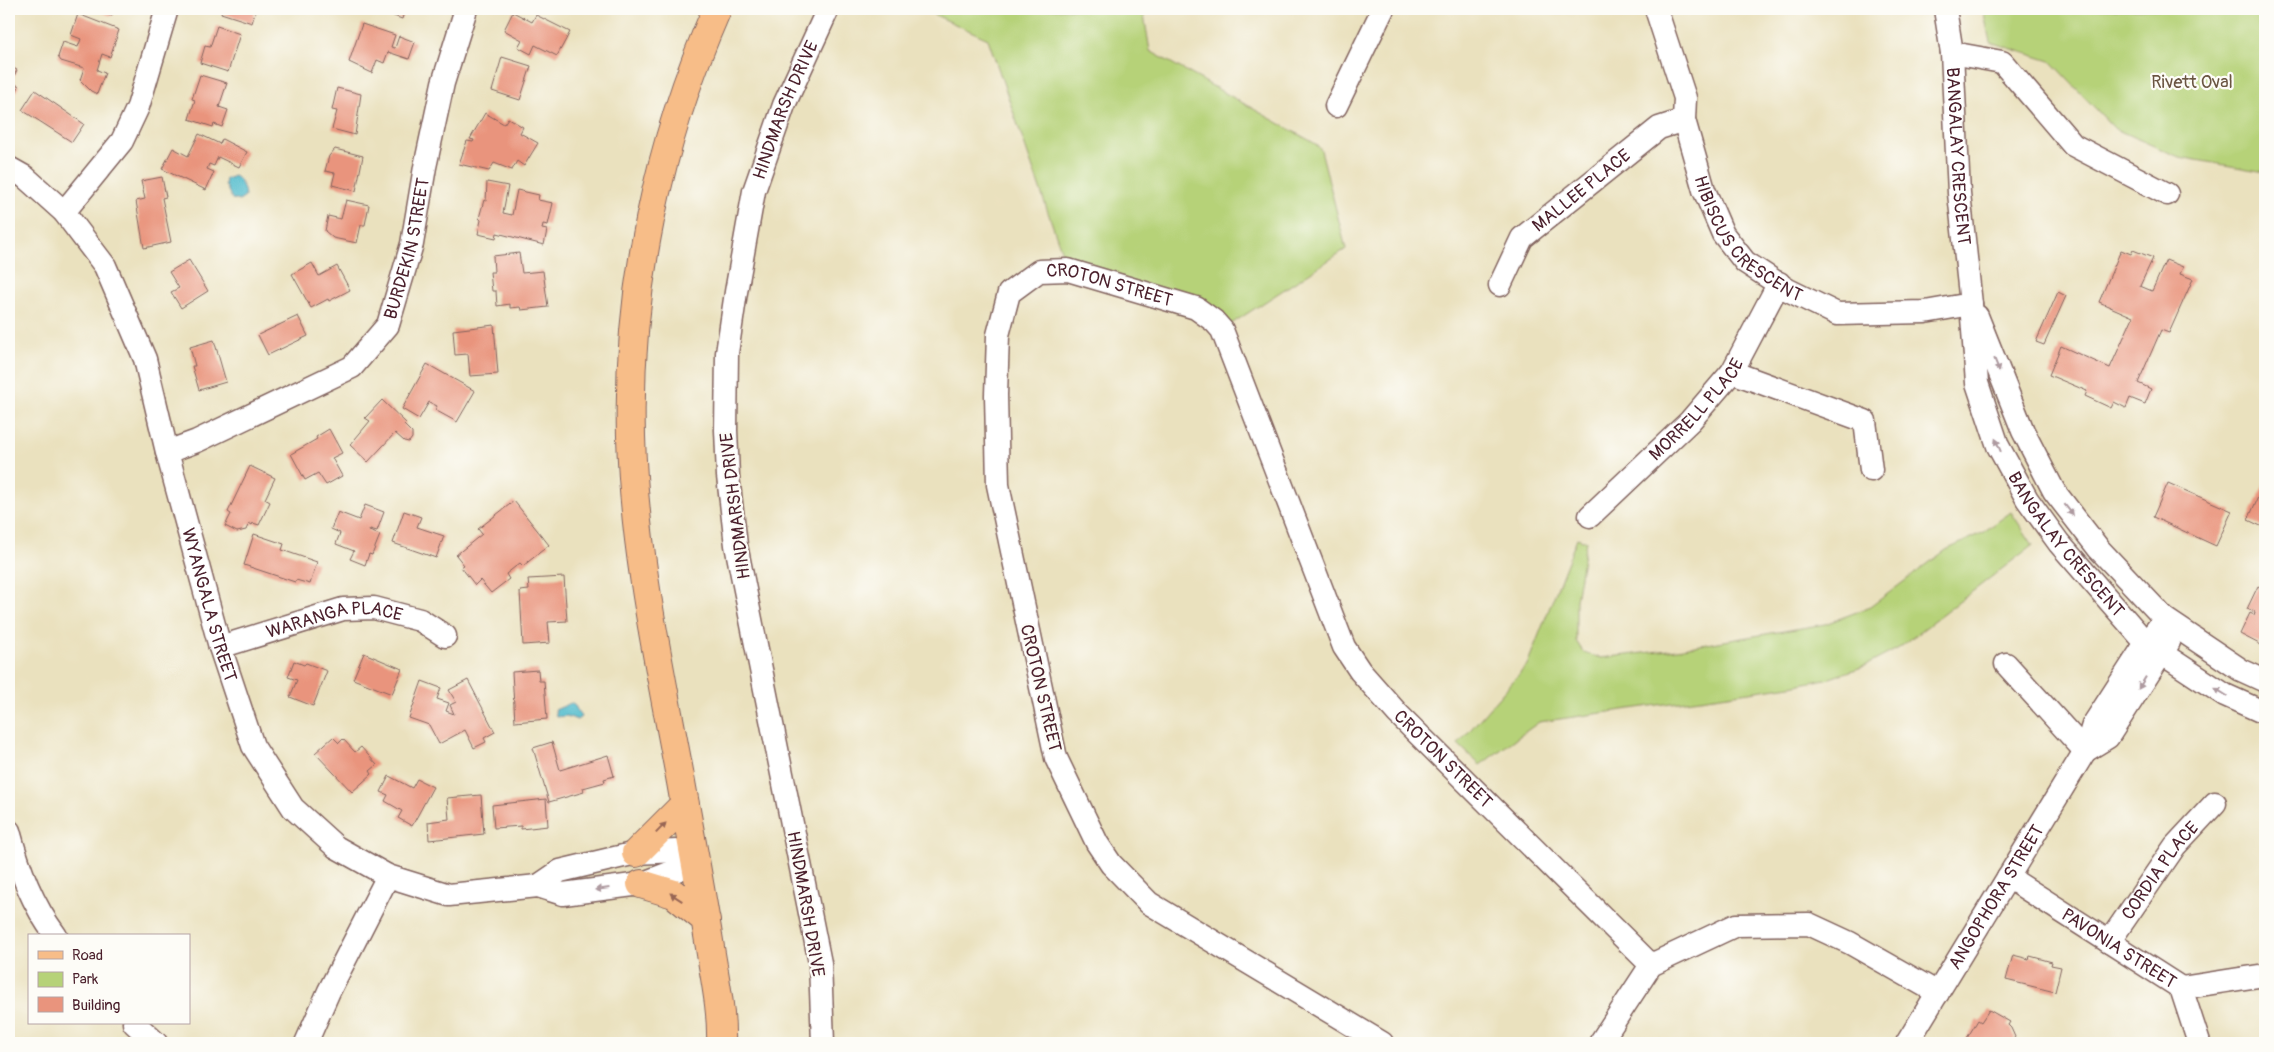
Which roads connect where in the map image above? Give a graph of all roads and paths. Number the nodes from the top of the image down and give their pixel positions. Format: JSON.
{"nodes":[{"id":1,"x":167,"y":9,"type":"edge"},
{"id":2,"x":466,"y":9,"type":"edge"},
{"id":3,"x":717,"y":9,"type":"edge"},
{"id":4,"x":828,"y":9,"type":"edge"},
{"id":5,"x":1383,"y":9,"type":"edge"},
{"id":6,"x":1656,"y":9,"type":"edge"},
{"id":7,"x":1945,"y":9,"type":"edge"},
{"id":8,"x":1952,"y":53,"type":"junction"},
{"id":9,"x":1336,"y":106,"type":"dead end"},
{"id":10,"x":1684,"y":120,"type":"junction"},
{"id":11,"x":9,"y":168,"type":"edge"},
{"id":12,"x":2167,"y":194,"type":"dead end"},
{"id":13,"x":64,"y":212,"type":"junction"},
{"id":14,"x":1778,"y":283,"type":"junction"},
{"id":15,"x":1500,"y":285,"type":"dead end"},
{"id":16,"x":1971,"y":304,"type":"junction"},
{"id":17,"x":1732,"y":372,"type":"junction"},
{"id":18,"x":168,"y":452,"type":"junction"},
{"id":19,"x":1871,"y":470,"type":"dead end"},
{"id":20,"x":1590,"y":516,"type":"dead end"},
{"id":21,"x":2172,"y":624,"type":"junction"},
{"id":22,"x":445,"y":636,"type":"dead end"},
{"id":23,"x":220,"y":648,"type":"junction"},
{"id":24,"x":2154,"y":648,"type":"junction"},
{"id":25,"x":2006,"y":664,"type":"dead end"},
{"id":26,"x":2265,"y":681,"type":"edge"},
{"id":27,"x":2265,"y":713,"type":"edge"},
{"id":28,"x":2086,"y":751,"type":"junction"},
{"id":29,"x":2215,"y":803,"type":"dead end"},
{"id":30,"x":685,"y":804,"type":"junction"},
{"id":31,"x":9,"y":831,"type":"edge"},
{"id":32,"x":636,"y":853,"type":"junction"},
{"id":33,"x":695,"y":863,"type":"junction"},
{"id":34,"x":388,"y":876,"type":"junction"},
{"id":35,"x":2008,"y":877,"type":"junction"},
{"id":36,"x":641,"y":884,"type":"junction"},
{"id":37,"x":538,"y":886,"type":"junction"},
{"id":38,"x":706,"y":920,"type":"junction"},
{"id":39,"x":55,"y":934,"type":"edge"},
{"id":40,"x":2108,"y":942,"type":"junction"},
{"id":41,"x":1651,"y":965,"type":"junction"},
{"id":42,"x":2265,"y":975,"type":"edge"},
{"id":43,"x":2181,"y":988,"type":"junction"},
{"id":44,"x":1938,"y":993,"type":"junction"},
{"id":45,"x":135,"y":1024,"type":"edge"},
{"id":46,"x":721,"y":1033,"type":"edge"},
{"id":47,"x":822,"y":1034,"type":"edge"},
{"id":48,"x":156,"y":1043,"type":"edge"},
{"id":49,"x":306,"y":1043,"type":"edge"},
{"id":50,"x":1382,"y":1043,"type":"edge"},
{"id":51,"x":1600,"y":1043,"type":"edge"},
{"id":52,"x":1907,"y":1043,"type":"edge"},
{"id":53,"x":2199,"y":1043,"type":"edge"}],
"edges":[{"from":1,"to":13,"type":"street"},
{"from":2,"to":18,"type":"street","name":"BURDEKIN STREET"},
{"from":3,"to":30,"type":"main road"},
{"from":4,"to":47,"type":"street","name":"HINDMARSH DRIVE"},
{"from":5,"to":9,"type":"street"},
{"from":6,"to":10,"type":"street","name":"HIBISCUS CRESCENT"},
{"from":7,"to":8,"type":"street","name":"BANGALAY CRESCENT"},
{"from":8,"to":12,"type":"street"},
{"from":8,"to":16,"type":"street","name":"BANGALAY CRESCENT"},
{"from":10,"to":14,"type":"street","name":"HIBISCUS CRESCENT"},
{"from":10,"to":15,"type":"street","name":"MALLEE PLACE"},
{"from":11,"to":13,"type":"street","name":"WYANGALA STREET"},
{"from":13,"to":18,"type":"street","name":"WYANGALA STREET"},
{"from":14,"to":16,"type":"street","name":"HIBISCUS CRESCENT"},
{"from":14,"to":17,"type":"street","name":"MORRELL PLACE"},
{"from":16,"to":21,"type":"street","name":"BANGALAY CRESCENT","one_way":true},
{"from":24,"to":16,"type":"street","name":"BANGALAY CRESCENT","one_way":true},
{"from":17,"to":19,"type":"street"},
{"from":17,"to":20,"type":"street","name":"MORRELL PLACE"},
{"from":18,"to":23,"type":"street","name":"WYANGALA STREET"},
{"from":21,"to":24,"type":"street","name":"ANGOPHORA STREET"},
{"from":21,"to":26,"type":"street","name":"BANGALAY CRESCENT"},
{"from":22,"to":23,"type":"street","name":"WARANGA PLACE"},
{"from":23,"to":34,"type":"street","name":"WYANGALA STREET"},
{"from":27,"to":24,"type":"street","name":"BANGALAY CRESCENT","one_way":true},
{"from":24,"to":28,"type":"street","name":"ANGOPHORA STREET"},
{"from":25,"to":28,"type":"street"},
{"from":28,"to":35,"type":"street","name":"ANGOPHORA STREET"},
{"from":29,"to":40,"type":"street","name":"CORDIA PLACE"},
{"from":32,"to":30,"type":"main road","one_way":true},
{"from":30,"to":33,"type":"main road"},
{"from":31,"to":39,"type":"street"},
{"from":32,"to":33,"type":"street","name":"WYANGALA STREET"},
{"from":32,"to":37,"type":"street","name":"WYANGALA STREET"},
{"from":33,"to":36,"type":"street","name":"WYANGALA STREET"},
{"from":33,"to":38,"type":"main road"},
{"from":34,"to":37,"type":"street","name":"WYANGALA STREET"},
{"from":34,"to":49,"type":"street"},
{"from":35,"to":40,"type":"street","name":"PAVONIA STREET"},
{"from":35,"to":44,"type":"street","name":"ANGOPHORA STREET"},
{"from":36,"to":37,"type":"street","name":"WYANGALA STREET","one_way":true},
{"from":38,"to":36,"type":"main road","one_way":true},
{"from":38,"to":46,"type":"main road"},
{"from":40,"to":43,"type":"street","name":"PAVONIA STREET"},
{"from":41,"to":44,"type":"street"},
{"from":41,"to":50,"type":"street","name":"CROTON STREET"},
{"from":41,"to":51,"type":"street"},
{"from":42,"to":43,"type":"street"},
{"from":43,"to":53,"type":"street","name":"PAVONIA STREET"},
{"from":44,"to":52,"type":"street","name":"ANGOPHORA STREET"},
{"from":45,"to":48,"type":"street"}]}
